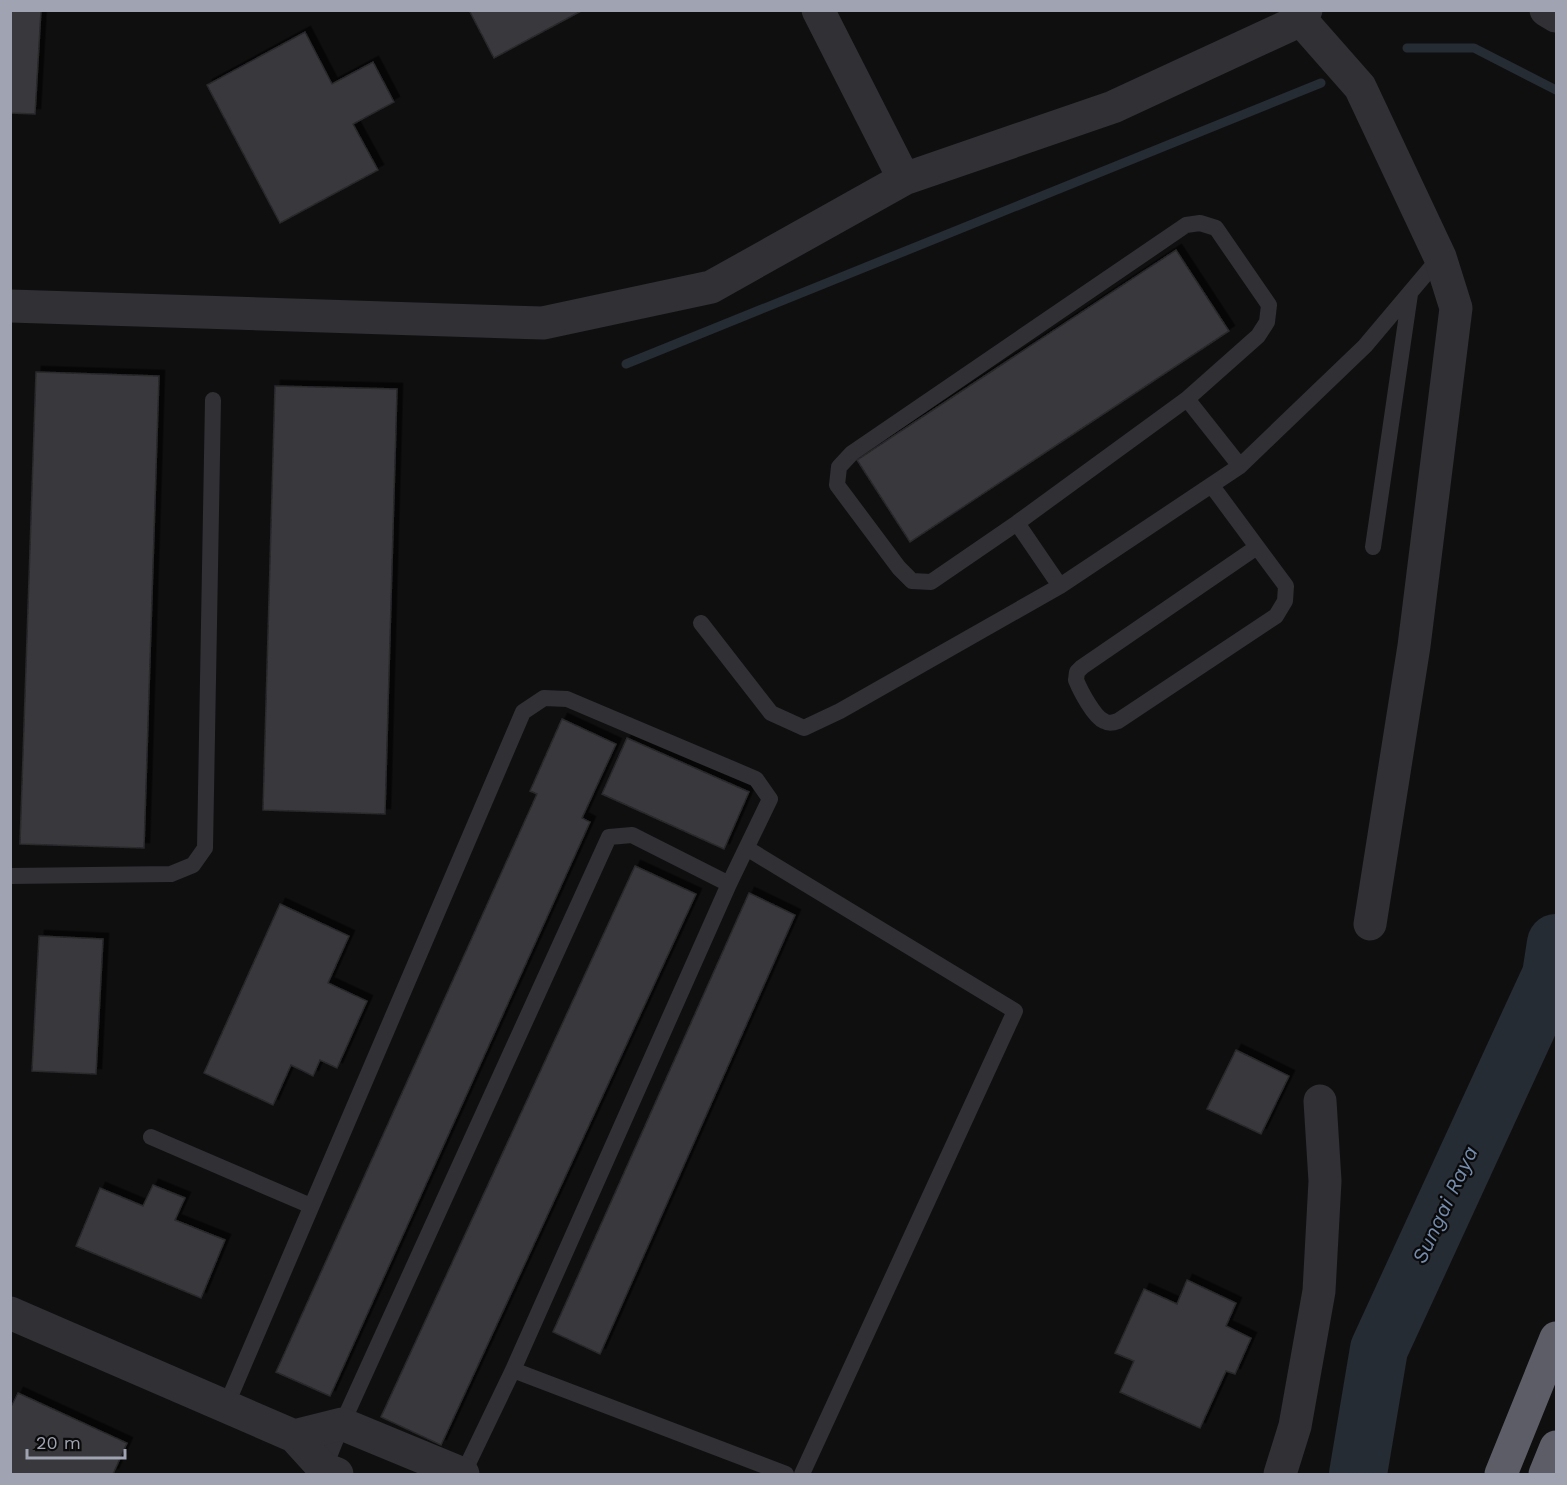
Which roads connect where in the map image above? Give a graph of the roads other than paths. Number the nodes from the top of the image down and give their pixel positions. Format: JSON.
{"nodes":[{"id":1,"x":818,"y":10,"type":"edge"},
{"id":2,"x":1546,"y":10,"type":"edge"},
{"id":3,"x":1303,"y":15,"type":"edge"},
{"id":4,"x":1557,"y":16,"type":"edge"},
{"id":5,"x":904,"y":179,"type":"junction"},
{"id":6,"x":1440,"y":257,"type":"junction"},
{"id":7,"x":1410,"y":293,"type":"junction"},
{"id":8,"x":10,"y":306,"type":"edge"},
{"id":9,"x":1187,"y":399,"type":"junction"},
{"id":10,"x":213,"y":400,"type":"dead end"},
{"id":11,"x":1240,"y":466,"type":"junction"},
{"id":12,"x":1212,"y":486,"type":"junction"},
{"id":13,"x":1017,"y":523,"type":"junction"},
{"id":14,"x":1257,"y":547,"type":"junction"},
{"id":15,"x":1373,"y":547,"type":"dead end"},
{"id":16,"x":1060,"y":586,"type":"junction"},
{"id":17,"x":701,"y":623,"type":"dead end"},
{"id":18,"x":748,"y":849,"type":"junction"},
{"id":19,"x":10,"y":876,"type":"edge"},
{"id":20,"x":729,"y":884,"type":"junction"},
{"id":21,"x":1370,"y":924,"type":"dead end"},
{"id":22,"x":1320,"y":1101,"type":"dead end"},
{"id":23,"x":151,"y":1137,"type":"dead end"},
{"id":24,"x":311,"y":1206,"type":"junction"},
{"id":25,"x":10,"y":1313,"type":"edge"},
{"id":26,"x":1557,"y":1338,"type":"edge"},
{"id":27,"x":513,"y":1370,"type":"junction"},
{"id":28,"x":226,"y":1406,"type":"junction"},
{"id":29,"x":342,"y":1424,"type":"junction"},
{"id":30,"x":294,"y":1436,"type":"junction"},
{"id":31,"x":1557,"y":1447,"type":"edge"},
{"id":32,"x":331,"y":1472,"type":"edge"},
{"id":33,"x":463,"y":1474,"type":"edge"},
{"id":34,"x":786,"y":1474,"type":"edge"},
{"id":35,"x":802,"y":1474,"type":"edge"},
{"id":36,"x":1280,"y":1474,"type":"edge"},
{"id":37,"x":1501,"y":1474,"type":"edge"},
{"id":38,"x":1545,"y":1474,"type":"edge"}],
"edges":[{"from":1,"to":5,"type":"street"},
{"from":2,"to":4,"type":"street"},
{"from":3,"to":5,"type":"street"},
{"from":3,"to":6,"type":"street"},
{"from":5,"to":8,"type":"street"},
{"from":6,"to":7,"type":"lane"},
{"from":6,"to":21,"type":"street"},
{"from":7,"to":11,"type":"lane"},
{"from":7,"to":15,"type":"lane"},
{"from":9,"to":11,"type":"lane"},
{"from":9,"to":13,"type":"lane"},
{"from":9,"to":13,"type":"lane"},
{"from":10,"to":19,"type":"lane"},
{"from":11,"to":12,"type":"lane"},
{"from":12,"to":14,"type":"lane"},
{"from":12,"to":16,"type":"lane"},
{"from":13,"to":16,"type":"lane"},
{"from":14,"to":14,"type":"lane"},
{"from":16,"to":17,"type":"lane"},
{"from":18,"to":20,"type":"lane"},
{"from":18,"to":24,"type":"lane"},
{"from":18,"to":35,"type":"lane"},
{"from":20,"to":27,"type":"lane"},
{"from":20,"to":29,"type":"lane"},
{"from":22,"to":36,"type":"street"},
{"from":23,"to":24,"type":"lane"},
{"from":24,"to":28,"type":"lane"},
{"from":25,"to":28,"type":"street"},
{"from":26,"to":37,"type":"highway"},
{"from":27,"to":33,"type":"lane"},
{"from":27,"to":34,"type":"lane"},
{"from":28,"to":30,"type":"street"},
{"from":29,"to":30,"type":"street"},
{"from":29,"to":32,"type":"lane"},
{"from":29,"to":33,"type":"street"},
{"from":30,"to":32,"type":"street"},
{"from":31,"to":38,"type":"highway"}]}
